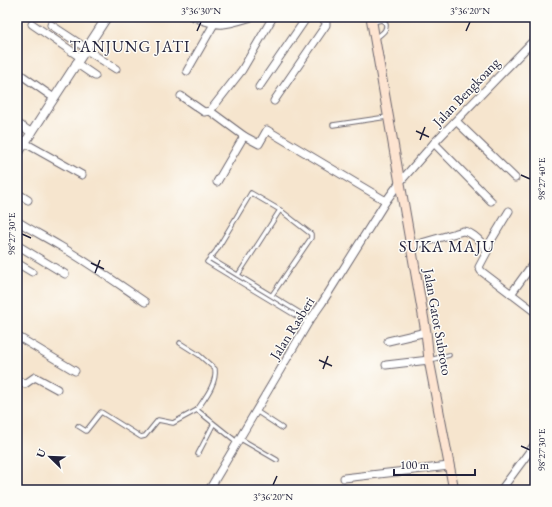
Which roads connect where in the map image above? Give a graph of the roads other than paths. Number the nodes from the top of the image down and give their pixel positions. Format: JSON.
{"nodes":[{"id":1,"x":107,"y":17,"type":"edge"},
{"id":2,"x":196,"y":17,"type":"edge"},
{"id":3,"x":250,"y":17,"type":"edge"},
{"id":4,"x":273,"y":17,"type":"edge"},
{"id":5,"x":307,"y":17,"type":"edge"},
{"id":6,"x":321,"y":17,"type":"edge"},
{"id":7,"x":371,"y":19,"type":"edge"},
{"id":8,"x":32,"y":24,"type":"dead end"},
{"id":9,"x":214,"y":24,"type":"junction"},
{"id":10,"x":51,"y":25,"type":"dead end"},
{"id":11,"x":374,"y":39,"type":"junction"},
{"id":12,"x":535,"y":39,"type":"edge"},
{"id":13,"x":86,"y":49,"type":"junction"},
{"id":14,"x":78,"y":60,"type":"junction"},
{"id":15,"x":116,"y":69,"type":"dead end"},
{"id":16,"x":17,"y":72,"type":"edge"},
{"id":17,"x":187,"y":72,"type":"dead end"},
{"id":18,"x":95,"y":76,"type":"dead end"},
{"id":19,"x":259,"y":87,"type":"dead end"},
{"id":20,"x":182,"y":96,"type":"dead end"},
{"id":21,"x":54,"y":98,"type":"junction"},
{"id":22,"x":274,"y":101,"type":"dead end"},
{"id":23,"x":210,"y":111,"type":"junction"},
{"id":24,"x":387,"y":117,"type":"junction"},
{"id":25,"x":456,"y":121,"type":"junction"},
{"id":26,"x":17,"y":123,"type":"edge"},
{"id":27,"x":333,"y":125,"type":"dead end"},
{"id":28,"x":32,"y":133,"type":"junction"},
{"id":29,"x":244,"y":136,"type":"junction"},
{"id":30,"x":25,"y":143,"type":"junction"},
{"id":31,"x":434,"y":143,"type":"junction"},
{"id":32,"x":17,"y":155,"type":"edge"},
{"id":33,"x":82,"y":175,"type":"dead end"},
{"id":34,"x":515,"y":178,"type":"dead end"},
{"id":35,"x":217,"y":182,"type":"dead end"},
{"id":36,"x":400,"y":182,"type":"junction"},
{"id":37,"x":17,"y":193,"type":"edge"},
{"id":38,"x":28,"y":200,"type":"dead end"},
{"id":39,"x":386,"y":201,"type":"junction"},
{"id":40,"x":491,"y":201,"type":"dead end"},
{"id":41,"x":280,"y":210,"type":"junction"},
{"id":42,"x":509,"y":211,"type":"dead end"},
{"id":43,"x":17,"y":221,"type":"edge"},
{"id":44,"x":17,"y":245,"type":"edge"},
{"id":45,"x":410,"y":246,"type":"junction"},
{"id":46,"x":486,"y":249,"type":"junction"},
{"id":47,"x":211,"y":259,"type":"junction"},
{"id":48,"x":535,"y":261,"type":"edge"},
{"id":49,"x":17,"y":263,"type":"edge"},
{"id":50,"x":32,"y":272,"type":"dead end"},
{"id":51,"x":65,"y":274,"type":"dead end"},
{"id":52,"x":238,"y":275,"type":"junction"},
{"id":53,"x":511,"y":294,"type":"junction"},
{"id":54,"x":272,"y":295,"type":"junction"},
{"id":55,"x":146,"y":302,"type":"dead end"},
{"id":56,"x":535,"y":312,"type":"edge"},
{"id":57,"x":309,"y":321,"type":"junction"},
{"id":58,"x":426,"y":332,"type":"junction"},
{"id":59,"x":17,"y":336,"type":"edge"},
{"id":60,"x":388,"y":341,"type":"dead end"},
{"id":61,"x":180,"y":343,"type":"dead end"},
{"id":62,"x":449,"y":355,"type":"dead end"},
{"id":63,"x":429,"y":360,"type":"junction"},
{"id":64,"x":386,"y":365,"type":"dead end"},
{"id":65,"x":75,"y":372,"type":"dead end"},
{"id":66,"x":17,"y":380,"type":"edge"},
{"id":67,"x":57,"y":389,"type":"dead end"},
{"id":68,"x":197,"y":410,"type":"junction"},
{"id":69,"x":256,"y":411,"type":"junction"},
{"id":70,"x":213,"y":425,"type":"junction"},
{"id":71,"x":78,"y":426,"type":"dead end"},
{"id":72,"x":282,"y":428,"type":"dead end"},
{"id":73,"x":238,"y":440,"type":"junction"},
{"id":74,"x":535,"y":444,"type":"edge"},
{"id":75,"x":198,"y":454,"type":"dead end"},
{"id":76,"x":277,"y":460,"type":"dead end"},
{"id":77,"x":449,"y":466,"type":"junction"},
{"id":78,"x":344,"y":478,"type":"dead end"},
{"id":79,"x":209,"y":490,"type":"edge"},
{"id":80,"x":454,"y":490,"type":"edge"},
{"id":81,"x":501,"y":490,"type":"edge"}],
"edges":[{"from":1,"to":13,"type":"street"},
{"from":2,"to":9,"type":"street"},
{"from":3,"to":9,"type":"street"},
{"from":4,"to":23,"type":"street"},
{"from":5,"to":19,"type":"street"},
{"from":6,"to":22,"type":"street"},
{"from":7,"to":11,"type":"main road","name":"Jalan Gatot Subroto"},
{"from":7,"to":11,"type":"lane"},
{"from":8,"to":14,"type":"street"},
{"from":9,"to":17,"type":"street"},
{"from":10,"to":13,"type":"street"},
{"from":11,"to":24,"type":"main road","name":"Jalan Gatot Subroto"},
{"from":12,"to":25,"type":"street","name":"Jalan Bengkoang"},
{"from":13,"to":14,"type":"street"},
{"from":13,"to":15,"type":"street"},
{"from":14,"to":18,"type":"street"},
{"from":14,"to":21,"type":"street"},
{"from":16,"to":21,"type":"street"},
{"from":20,"to":23,"type":"street"},
{"from":21,"to":28,"type":"street"},
{"from":23,"to":29,"type":"street"},
{"from":24,"to":27,"type":"lane"},
{"from":24,"to":36,"type":"main road","name":"Jalan Gatot Subroto"},
{"from":25,"to":31,"type":"street","name":"Jalan Bengkoang"},
{"from":25,"to":34,"type":"street"},
{"from":26,"to":28,"type":"street"},
{"from":28,"to":30,"type":"street"},
{"from":29,"to":35,"type":"street"},
{"from":29,"to":39,"type":"street"},
{"from":30,"to":32,"type":"street"},
{"from":30,"to":33,"type":"street"},
{"from":31,"to":36,"type":"street","name":"Jalan Bengkoang"},
{"from":31,"to":40,"type":"street"},
{"from":36,"to":39,"type":"street","name":"Jalan Rasberi"},
{"from":36,"to":45,"type":"main road","name":"Jalan Gatot Subroto"},
{"from":37,"to":38,"type":"street"},
{"from":39,"to":57,"type":"street","name":"Jalan Rasberi"},
{"from":41,"to":47,"type":"lane"},
{"from":41,"to":52,"type":"lane"},
{"from":41,"to":54,"type":"lane"},
{"from":42,"to":46,"type":"street"},
{"from":43,"to":55,"type":"street"},
{"from":44,"to":51,"type":"street"},
{"from":45,"to":46,"type":"street"},
{"from":45,"to":58,"type":"main road","name":"Jalan Gatot Subroto"},
{"from":46,"to":53,"type":"street"},
{"from":47,"to":52,"type":"lane"},
{"from":47,"to":57,"type":"lane"},
{"from":48,"to":53,"type":"street"},
{"from":49,"to":50,"type":"street"},
{"from":52,"to":54,"type":"lane"},
{"from":53,"to":56,"type":"street"},
{"from":54,"to":57,"type":"lane"},
{"from":57,"to":69,"type":"street","name":"Jalan Rasberi"},
{"from":58,"to":60,"type":"street"},
{"from":58,"to":63,"type":"main road","name":"Jalan Gatot Subroto"},
{"from":59,"to":65,"type":"street"},
{"from":61,"to":68,"type":"lane"},
{"from":62,"to":63,"type":"lane"},
{"from":63,"to":64,"type":"street"},
{"from":63,"to":77,"type":"main road","name":"Jalan Gatot Subroto"},
{"from":66,"to":67,"type":"street"},
{"from":68,"to":70,"type":"lane"},
{"from":68,"to":71,"type":"lane"},
{"from":69,"to":72,"type":"lane"},
{"from":69,"to":73,"type":"street","name":"Jalan Rasberi"},
{"from":70,"to":73,"type":"lane"},
{"from":70,"to":75,"type":"lane"},
{"from":73,"to":76,"type":"lane"},
{"from":73,"to":79,"type":"street","name":"Jalan Rasberi"},
{"from":74,"to":81,"type":"street"},
{"from":77,"to":78,"type":"street"},
{"from":77,"to":80,"type":"main road","name":"Jalan Gatot Subroto"}]}
